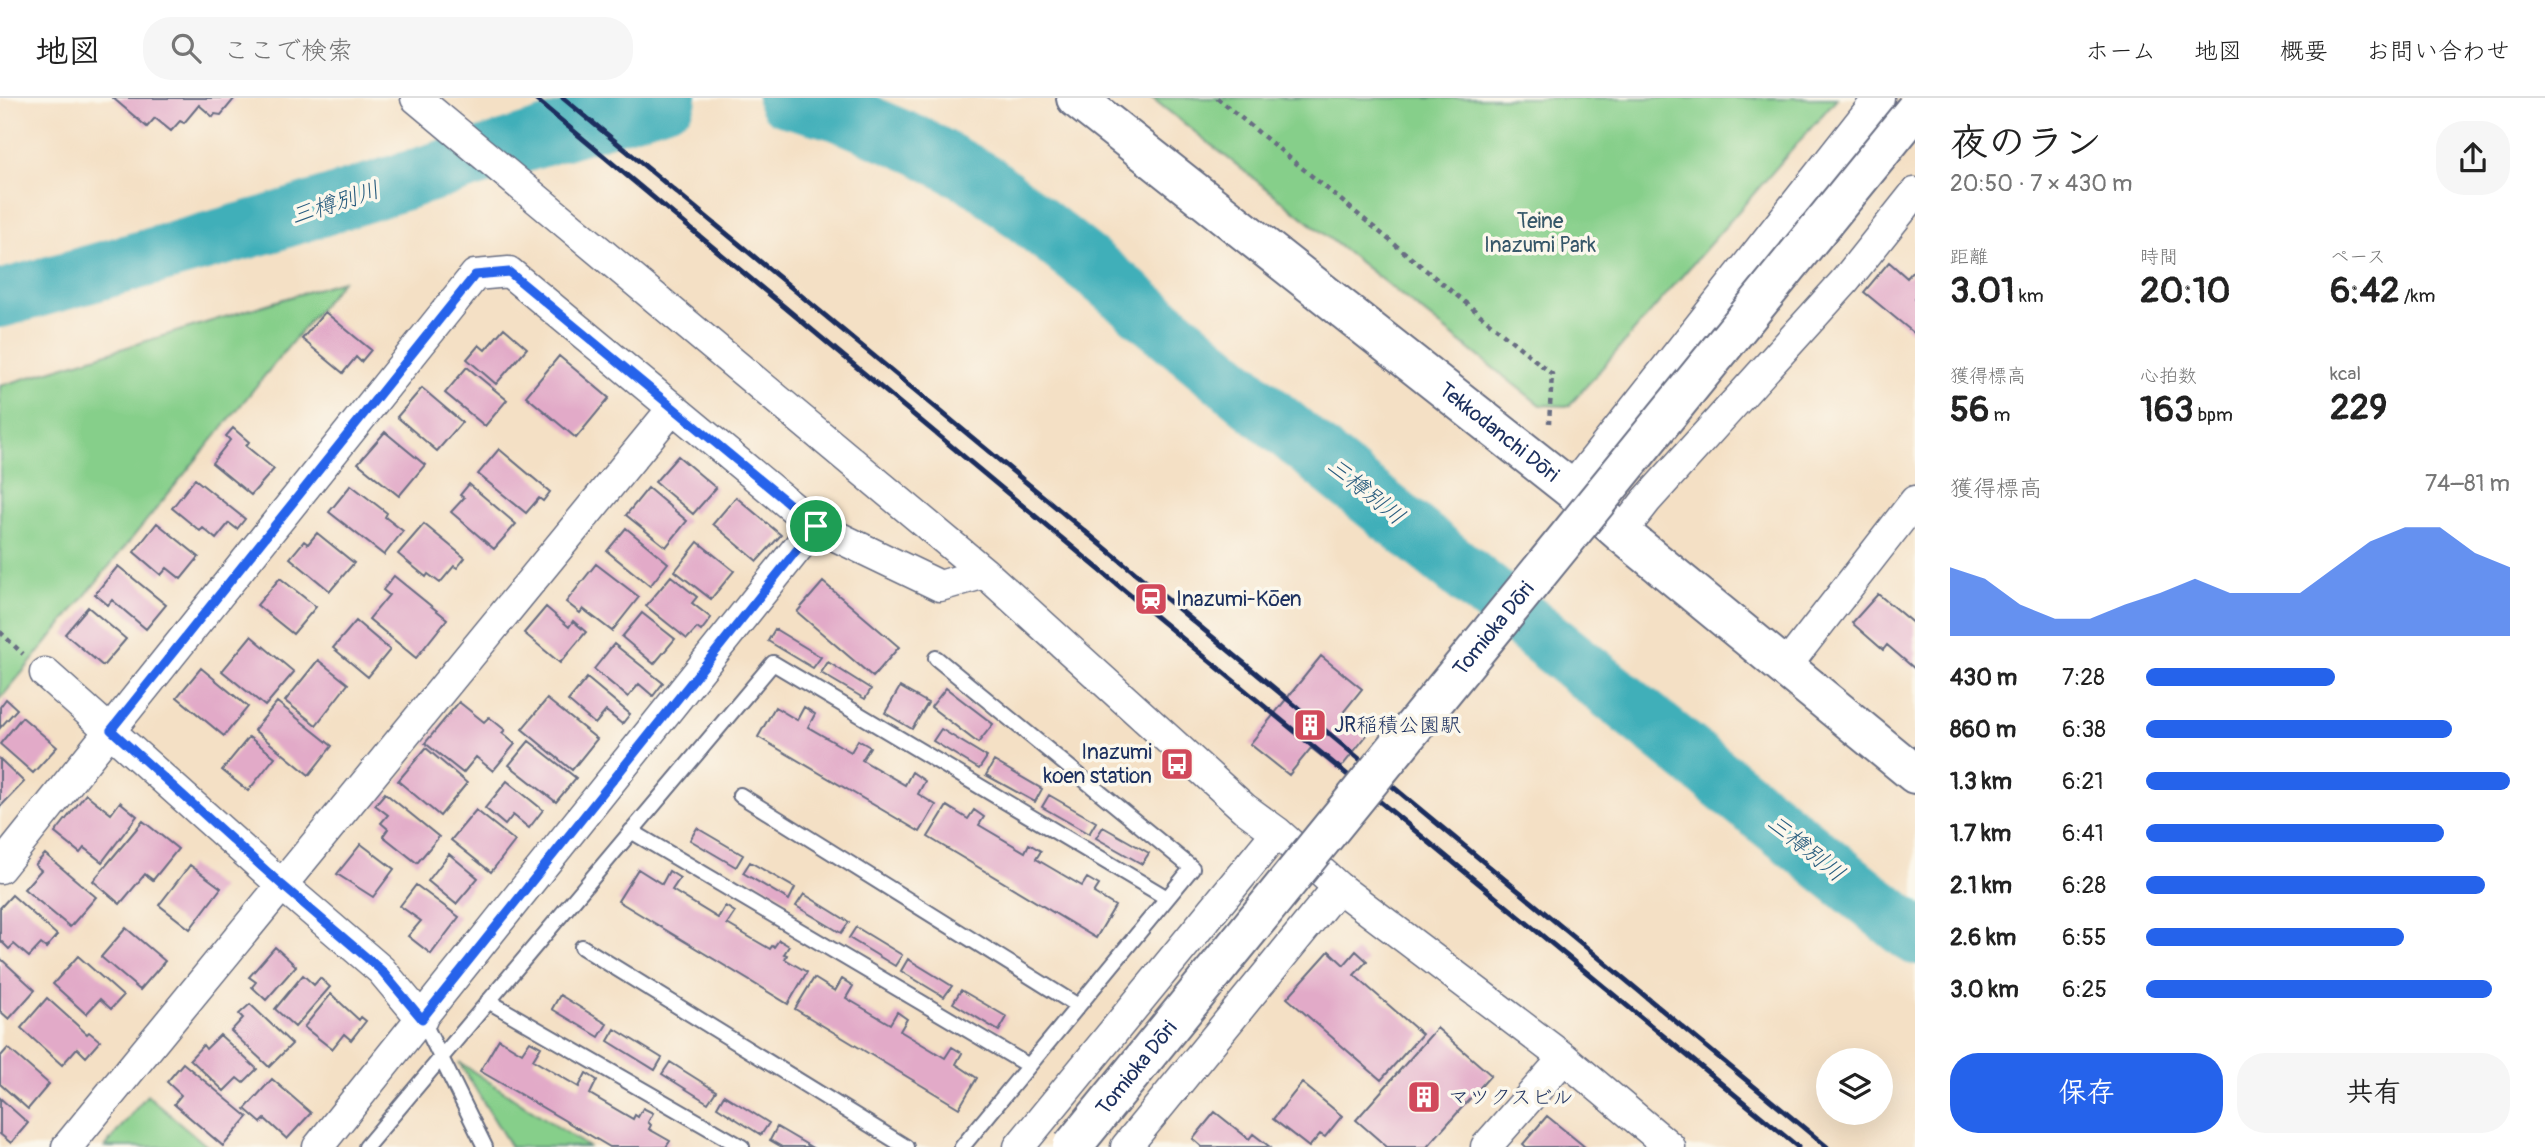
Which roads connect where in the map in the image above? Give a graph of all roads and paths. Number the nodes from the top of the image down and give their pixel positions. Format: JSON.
{"nodes":[{"id":1,"x":416,"y":98,"type":"edge"},
{"id":2,"x":1076,"y":98,"type":"edge"},
{"id":3,"x":1217,"y":98,"type":"edge"},
{"id":4,"x":1880,"y":98,"type":"edge"},
{"id":5,"x":1915,"y":110,"type":"edge"},
{"id":6,"x":1915,"y":193,"type":"edge"},
{"id":7,"x":673,"y":408,"type":"junction"},
{"id":8,"x":1549,"y":423,"type":"dead end"},
{"id":9,"x":1571,"y":489,"type":"junction"},
{"id":10,"x":1915,"y":501,"type":"edge"},
{"id":11,"x":816,"y":526,"type":"junction"},
{"id":12,"x":1621,"y":533,"type":"junction"},
{"id":13,"x":985,"y":573,"type":"junction"},
{"id":14,"x":936,"y":658,"type":"dead end"},
{"id":15,"x":1784,"y":669,"type":"junction"},
{"id":16,"x":45,"y":673,"type":"dead end"},
{"id":17,"x":111,"y":730,"type":"junction"},
{"id":18,"x":1915,"y":774,"type":"edge"},
{"id":19,"x":740,"y":795,"type":"dead end"},
{"id":20,"x":631,"y":831,"type":"junction"},
{"id":21,"x":1277,"y":832,"type":"junction"},
{"id":22,"x":0,"y":868,"type":"edge"},
{"id":23,"x":282,"y":885,"type":"junction"},
{"id":24,"x":1338,"y":887,"type":"junction"},
{"id":25,"x":1167,"y":898,"type":"junction"},
{"id":26,"x":582,"y":947,"type":"dead end"},
{"id":27,"x":488,"y":1001,"type":"junction"},
{"id":28,"x":1078,"y":1006,"type":"junction"},
{"id":29,"x":422,"y":1019,"type":"junction"},
{"id":30,"x":441,"y":1057,"type":"junction"},
{"id":31,"x":1564,"y":1058,"type":"junction"},
{"id":32,"x":1029,"y":1066,"type":"junction"},
{"id":33,"x":67,"y":1147,"type":"edge"},
{"id":34,"x":318,"y":1147,"type":"edge"},
{"id":35,"x":366,"y":1147,"type":"edge"},
{"id":36,"x":485,"y":1147,"type":"edge"},
{"id":37,"x":742,"y":1147,"type":"edge"},
{"id":38,"x":906,"y":1147,"type":"edge"},
{"id":39,"x":962,"y":1147,"type":"edge"},
{"id":40,"x":1019,"y":1147,"type":"edge"},
{"id":41,"x":1072,"y":1147,"type":"edge"},
{"id":42,"x":1126,"y":1147,"type":"edge"},
{"id":43,"x":1486,"y":1147,"type":"edge"},
{"id":44,"x":1670,"y":1147,"type":"edge"}],
"edges":[{"from":1,"to":13,"type":"street"},
{"from":2,"to":9,"type":"street","name":"Tekkodanchi Dōri"},
{"from":3,"to":8,"type":"path"},
{"from":4,"to":9,"type":"street"},
{"from":5,"to":41,"type":"street","name":"Tomioka Dōri","bridge":true},
{"from":6,"to":12,"type":"street"},
{"from":7,"to":11,"type":"street"},
{"from":7,"to":17,"type":"street"},
{"from":7,"to":23,"type":"street"},
{"from":9,"to":12,"type":"street","name":"Tekkodanchi Dōri"},
{"from":10,"to":15,"type":"street"},
{"from":11,"to":13,"type":"street"},
{"from":11,"to":29,"type":"street"},
{"from":12,"to":15,"type":"street","name":"Tekkodanchi Dōri"},
{"from":13,"to":21,"type":"street"},
{"from":14,"to":25,"type":"lane"},
{"from":15,"to":18,"type":"street","name":"Tekkodanchi Dōri"},
{"from":16,"to":17,"type":"street"},
{"from":17,"to":22,"type":"street"},
{"from":17,"to":23,"type":"street"},
{"from":19,"to":28,"type":"lane"},
{"from":20,"to":25,"type":"lane"},
{"from":20,"to":27,"type":"lane"},
{"from":20,"to":32,"type":"lane"},
{"from":21,"to":24,"type":"street"},
{"from":21,"to":40,"type":"street"},
{"from":23,"to":29,"type":"street"},
{"from":23,"to":33,"type":"street"},
{"from":24,"to":31,"type":"street"},
{"from":24,"to":42,"type":"street"},
{"from":25,"to":28,"type":"lane"},
{"from":26,"to":38,"type":"lane"},
{"from":27,"to":30,"type":"lane"},
{"from":27,"to":37,"type":"lane"},
{"from":28,"to":32,"type":"lane"},
{"from":29,"to":30,"type":"lane"},
{"from":29,"to":34,"type":"street"},
{"from":30,"to":35,"type":"lane"},
{"from":30,"to":36,"type":"lane"},
{"from":31,"to":43,"type":"street"},
{"from":31,"to":44,"type":"street"},
{"from":32,"to":39,"type":"lane"}]}
